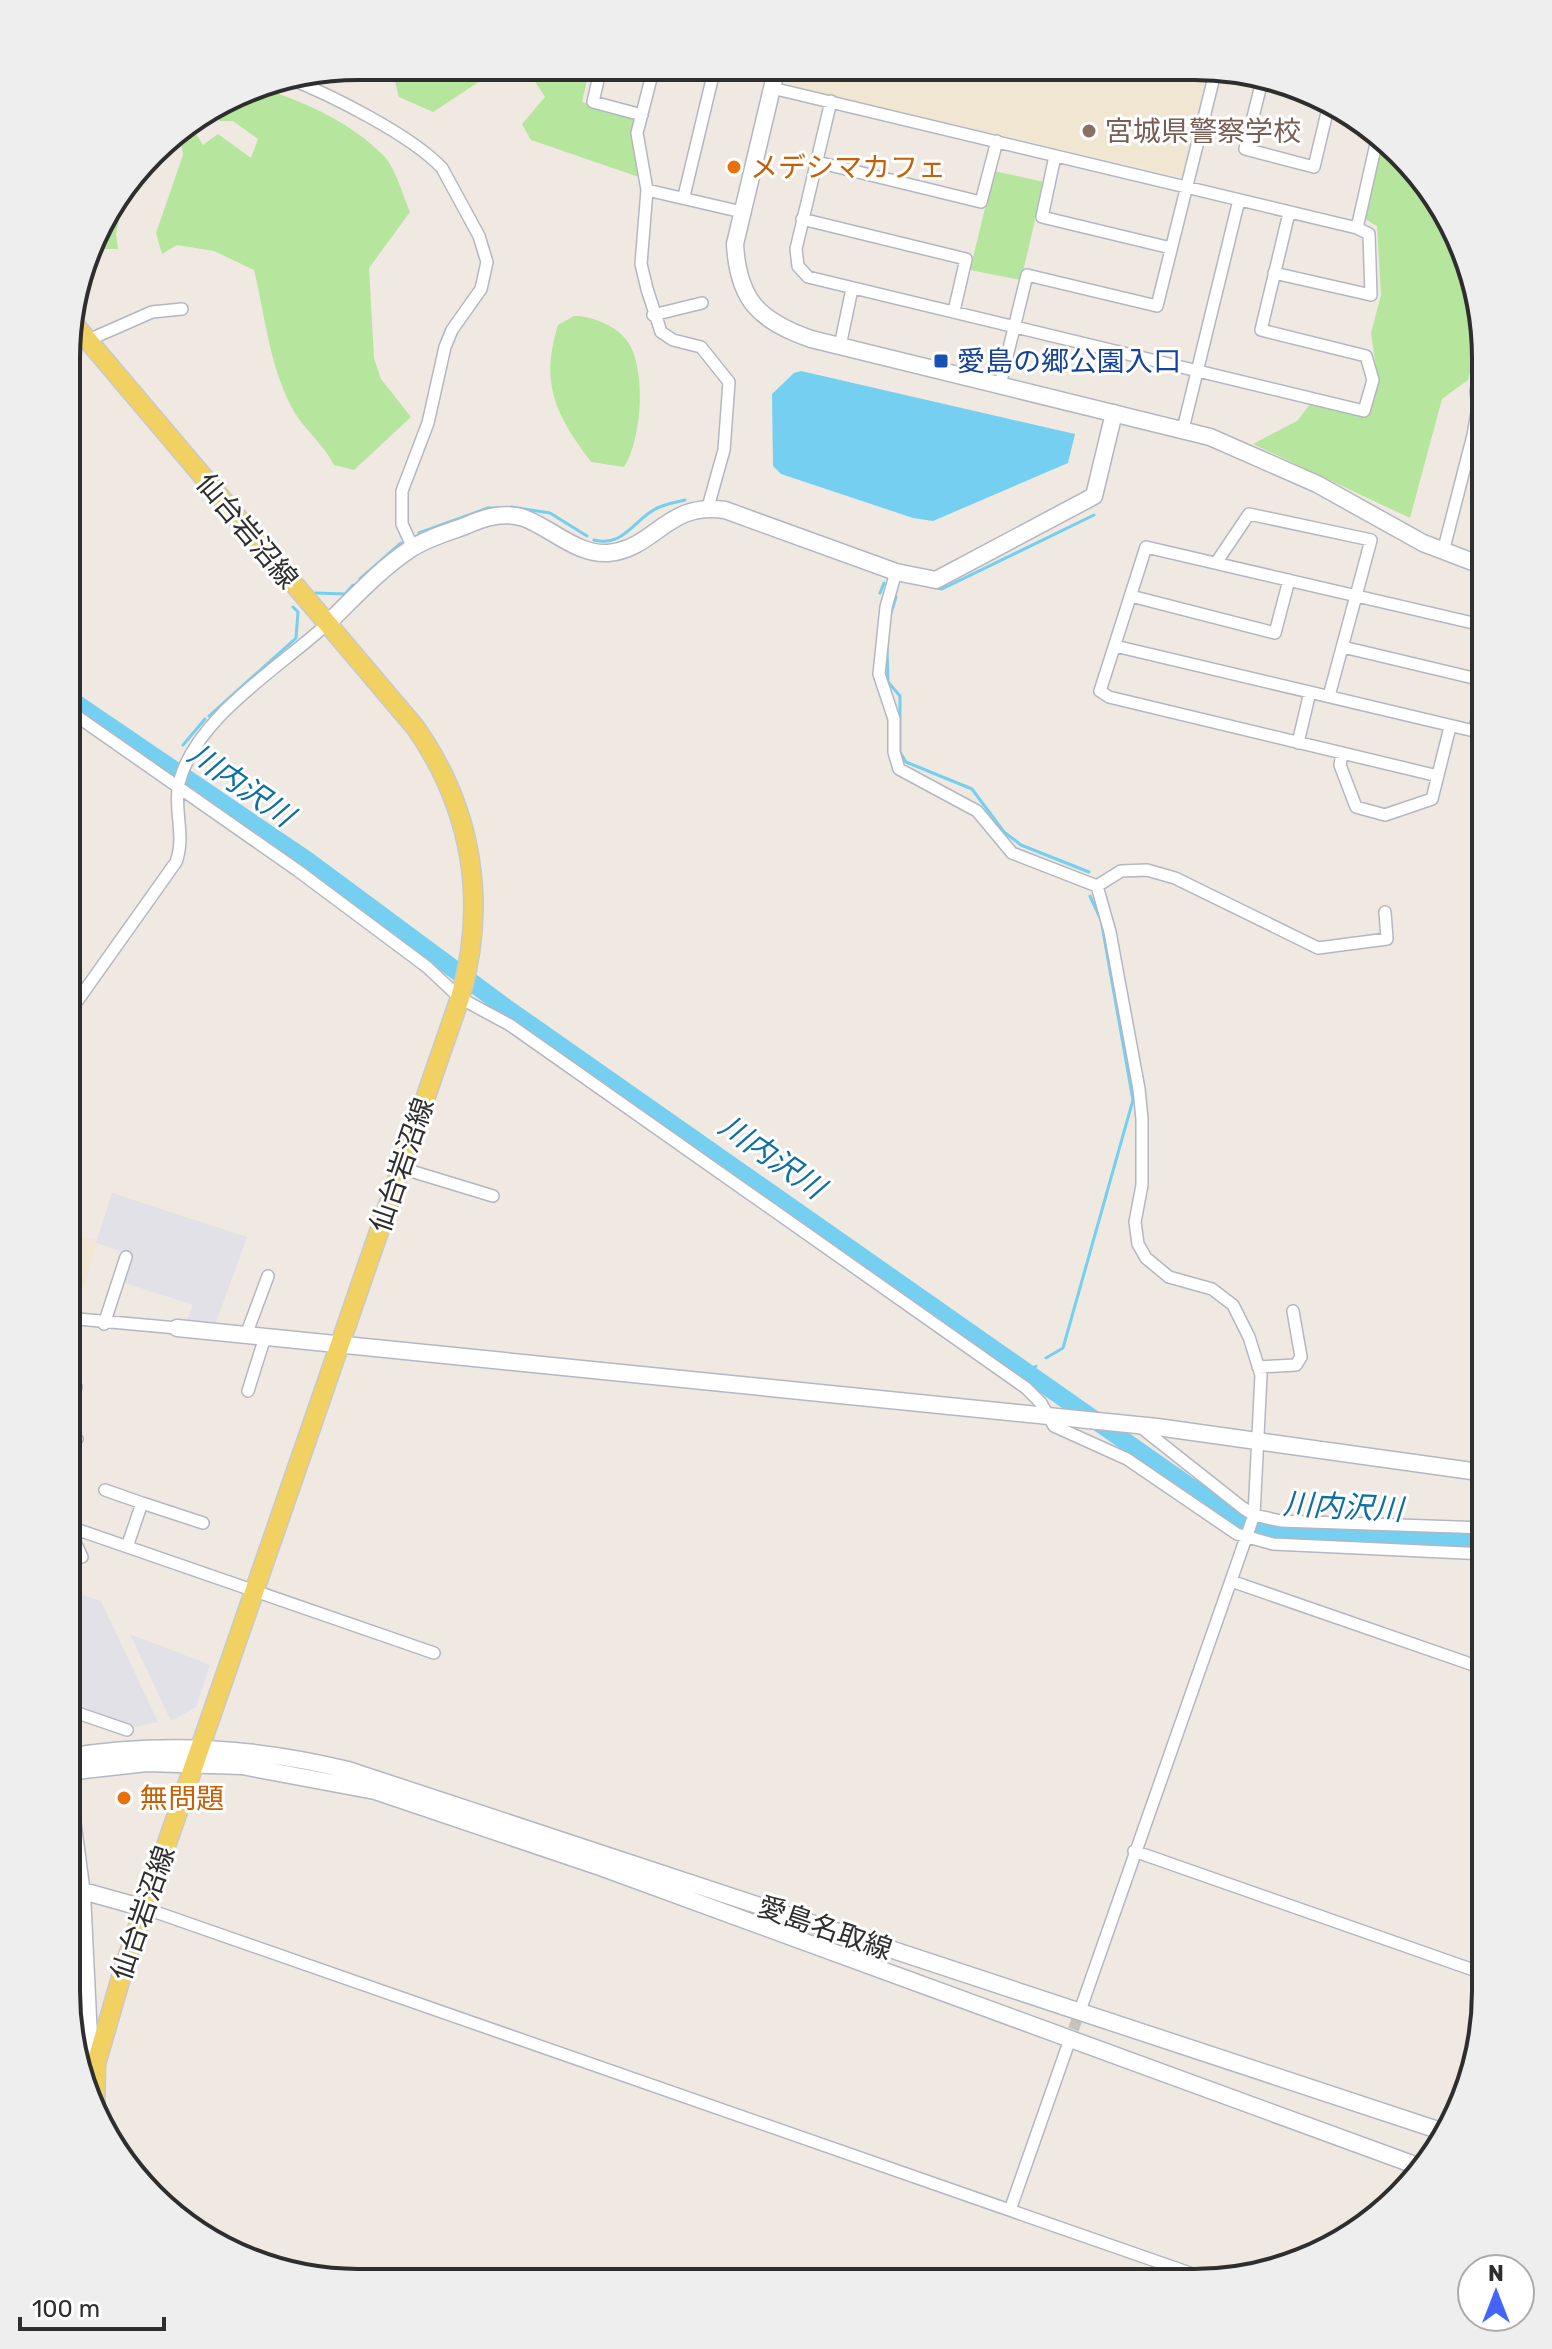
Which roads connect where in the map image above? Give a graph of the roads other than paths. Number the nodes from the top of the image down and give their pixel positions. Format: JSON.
{"nodes":[{"id":1,"x":598,"y":80,"type":"edge"},
{"id":2,"x":651,"y":80,"type":"edge"},
{"id":3,"x":712,"y":80,"type":"edge"},
{"id":4,"x":774,"y":80,"type":"edge"},
{"id":5,"x":1213,"y":81,"type":"edge"},
{"id":6,"x":303,"y":85,"type":"edge"},
{"id":7,"x":772,"y":88,"type":"junction"},
{"id":8,"x":1260,"y":88,"type":"edge"},
{"id":9,"x":831,"y":101,"type":"junction"},
{"id":10,"x":1327,"y":114,"type":"edge"},
{"id":11,"x":642,"y":115,"type":"junction"},
{"id":12,"x":997,"y":141,"type":"junction"},
{"id":13,"x":1375,"y":149,"type":"edge"},
{"id":14,"x":1055,"y":156,"type":"junction"},
{"id":15,"x":817,"y":162,"type":"junction"},
{"id":16,"x":1186,"y":187,"type":"junction"},
{"id":17,"x":647,"y":190,"type":"junction"},
{"id":18,"x":684,"y":196,"type":"junction"},
{"id":19,"x":1239,"y":200,"type":"junction"},
{"id":20,"x":742,"y":212,"type":"junction"},
{"id":21,"x":1289,"y":213,"type":"junction"},
{"id":22,"x":802,"y":219,"type":"junction"},
{"id":23,"x":1357,"y":228,"type":"junction"},
{"id":24,"x":1171,"y":248,"type":"junction"},
{"id":25,"x":1274,"y":273,"type":"junction"},
{"id":26,"x":852,"y":289,"type":"junction"},
{"id":27,"x":702,"y":303,"type":"dead end"},
{"id":28,"x":182,"y":309,"type":"dead end"},
{"id":29,"x":954,"y":311,"type":"junction"},
{"id":30,"x":653,"y":315,"type":"junction"},
{"id":31,"x":1014,"y":327,"type":"junction"},
{"id":32,"x":81,"y":335,"type":"edge"},
{"id":33,"x":86,"y":341,"type":"junction"},
{"id":34,"x":840,"y":346,"type":"junction"},
{"id":35,"x":1198,"y":371,"type":"junction"},
{"id":36,"x":1000,"y":385,"type":"junction"},
{"id":37,"x":1114,"y":413,"type":"junction"},
{"id":38,"x":1183,"y":429,"type":"junction"},
{"id":39,"x":1472,"y":445,"type":"edge"},
{"id":40,"x":708,"y":507,"type":"junction"},
{"id":41,"x":413,"y":548,"type":"junction"},
{"id":42,"x":1443,"y":552,"type":"junction"},
{"id":43,"x":1472,"y":562,"type":"edge"},
{"id":44,"x":1216,"y":563,"type":"junction"},
{"id":45,"x":896,"y":572,"type":"junction"},
{"id":46,"x":1289,"y":580,"type":"junction"},
{"id":47,"x":1131,"y":596,"type":"junction"},
{"id":48,"x":1356,"y":596,"type":"junction"},
{"id":49,"x":1472,"y":623,"type":"edge"},
{"id":50,"x":327,"y":624,"type":"junction"},
{"id":51,"x":1115,"y":646,"type":"junction"},
{"id":52,"x":1343,"y":647,"type":"junction"},
{"id":53,"x":1472,"y":679,"type":"edge"},
{"id":54,"x":1310,"y":692,"type":"junction"},
{"id":55,"x":1329,"y":696,"type":"junction"},
{"id":56,"x":80,"y":718,"type":"edge"},
{"id":57,"x":1450,"y":727,"type":"junction"},
{"id":58,"x":1472,"y":731,"type":"edge"},
{"id":59,"x":1298,"y":743,"type":"junction"},
{"id":60,"x":1342,"y":754,"type":"junction"},
{"id":61,"x":1438,"y":776,"type":"junction"},
{"id":62,"x":179,"y":785,"type":"junction"},
{"id":63,"x":1097,"y":886,"type":"junction"},
{"id":64,"x":1385,"y":912,"type":"dead end"},
{"id":65,"x":461,"y":994,"type":"junction"},
{"id":66,"x":80,"y":997,"type":"edge"},
{"id":67,"x":401,"y":1168,"type":"junction"},
{"id":68,"x":493,"y":1196,"type":"dead end"},
{"id":69,"x":126,"y":1257,"type":"dead end"},
{"id":70,"x":268,"y":1276,"type":"dead end"},
{"id":71,"x":1293,"y":1311,"type":"dead end"},
{"id":72,"x":80,"y":1320,"type":"edge"},
{"id":73,"x":104,"y":1324,"type":"junction"},
{"id":74,"x":177,"y":1328,"type":"joint"},
{"id":75,"x":246,"y":1335,"type":"junction"},
{"id":76,"x":265,"y":1337,"type":"junction"},
{"id":77,"x":340,"y":1344,"type":"junction"},
{"id":78,"x":1258,"y":1367,"type":"junction"},
{"id":79,"x":248,"y":1391,"type":"dead end"},
{"id":80,"x":1056,"y":1417,"type":"junction"},
{"id":81,"x":1131,"y":1424,"type":"junction"},
{"id":82,"x":1258,"y":1439,"type":"junction"},
{"id":83,"x":1471,"y":1471,"type":"edge"},
{"id":84,"x":105,"y":1490,"type":"dead end"},
{"id":85,"x":142,"y":1503,"type":"junction"},
{"id":86,"x":1253,"y":1517,"type":"junction"},
{"id":87,"x":203,"y":1523,"type":"dead end"},
{"id":88,"x":1471,"y":1527,"type":"edge"},
{"id":89,"x":80,"y":1529,"type":"edge"},
{"id":90,"x":1246,"y":1534,"type":"junction"},
{"id":91,"x":128,"y":1544,"type":"junction"},
{"id":92,"x":80,"y":1553,"type":"edge"},
{"id":93,"x":1471,"y":1553,"type":"edge"},
{"id":94,"x":82,"y":1557,"type":"dead end"},
{"id":95,"x":1231,"y":1581,"type":"junction"},
{"id":96,"x":255,"y":1589,"type":"junction"},
{"id":97,"x":434,"y":1653,"type":"dead end"},
{"id":98,"x":1471,"y":1664,"type":"edge"},
{"id":99,"x":80,"y":1714,"type":"edge"},
{"id":100,"x":127,"y":1730,"type":"dead end"},
{"id":101,"x":80,"y":1755,"type":"edge"},
{"id":102,"x":198,"y":1756,"type":"junction"},
{"id":103,"x":80,"y":1771,"type":"edge"},
{"id":104,"x":1134,"y":1851,"type":"junction"},
{"id":105,"x":80,"y":1879,"type":"edge"},
{"id":106,"x":82,"y":1894,"type":"junction"},
{"id":107,"x":144,"y":1908,"type":"junction"},
{"id":108,"x":80,"y":1928,"type":"edge"},
{"id":109,"x":84,"y":1928,"type":"junction"},
{"id":110,"x":1471,"y":1969,"type":"edge"},
{"id":111,"x":1082,"y":2005,"type":"tunnel mouth"},
{"id":112,"x":1068,"y":2045,"type":"tunnel mouth"},
{"id":113,"x":87,"y":2052,"type":"edge"},
{"id":114,"x":87,"y":2054,"type":"edge"},
{"id":115,"x":1434,"y":2129,"type":"edge"},
{"id":116,"x":1411,"y":2164,"type":"edge"},
{"id":117,"x":1010,"y":2210,"type":"junction"},
{"id":118,"x":1179,"y":2269,"type":"edge"}],
"edges":[{"from":1,"to":11,"type":"street"},
{"from":2,"to":11,"type":"street"},
{"from":3,"to":18,"type":"street"},
{"from":4,"to":7,"type":"street"},
{"from":5,"to":16,"type":"street"},
{"from":6,"to":41,"type":"street"},
{"from":7,"to":9,"type":"street"},
{"from":7,"to":20,"type":"street"},
{"from":8,"to":10,"type":"street"},
{"from":9,"to":12,"type":"street"},
{"from":9,"to":15,"type":"street"},
{"from":11,"to":17,"type":"street"},
{"from":12,"to":14,"type":"street"},
{"from":12,"to":15,"type":"street"},
{"from":13,"to":23,"type":"street"},
{"from":14,"to":16,"type":"street"},
{"from":14,"to":24,"type":"street"},
{"from":15,"to":22,"type":"street"},
{"from":16,"to":19,"type":"street"},
{"from":16,"to":24,"type":"street"},
{"from":17,"to":18,"type":"street"},
{"from":17,"to":30,"type":"street"},
{"from":18,"to":20,"type":"street"},
{"from":19,"to":21,"type":"street"},
{"from":19,"to":35,"type":"street"},
{"from":20,"to":34,"type":"street"},
{"from":21,"to":23,"type":"street"},
{"from":21,"to":25,"type":"street"},
{"from":22,"to":26,"type":"street"},
{"from":22,"to":29,"type":"street"},
{"from":23,"to":25,"type":"street"},
{"from":24,"to":31,"type":"street"},
{"from":25,"to":35,"type":"street"},
{"from":26,"to":29,"type":"street"},
{"from":26,"to":34,"type":"street"},
{"from":27,"to":30,"type":"street"},
{"from":28,"to":33,"type":"street"},
{"from":29,"to":31,"type":"street"},
{"from":30,"to":40,"type":"street"},
{"from":31,"to":35,"type":"street"},
{"from":31,"to":36,"type":"street"},
{"from":32,"to":33,"type":"main road","name":"仙台岩沼線"},
{"from":33,"to":50,"type":"main road","name":"仙台岩沼線"},
{"from":34,"to":36,"type":"street"},
{"from":35,"to":38,"type":"street"},
{"from":36,"to":37,"type":"street"},
{"from":37,"to":38,"type":"street"},
{"from":37,"to":45,"type":"street"},
{"from":38,"to":42,"type":"street"},
{"from":39,"to":42,"type":"street"},
{"from":40,"to":41,"type":"street"},
{"from":40,"to":45,"type":"street"},
{"from":41,"to":50,"type":"street"},
{"from":42,"to":43,"type":"street"},
{"from":44,"to":46,"type":"street"},
{"from":44,"to":47,"type":"street"},
{"from":44,"to":48,"type":"street"},
{"from":45,"to":63,"type":"street"},
{"from":46,"to":47,"type":"street"},
{"from":46,"to":48,"type":"street"},
{"from":47,"to":51,"type":"street"},
{"from":48,"to":49,"type":"street"},
{"from":48,"to":52,"type":"street"},
{"from":50,"to":62,"type":"street"},
{"from":50,"to":65,"type":"main road","name":"仙台岩沼線"},
{"from":51,"to":54,"type":"street"},
{"from":51,"to":59,"type":"street"},
{"from":52,"to":53,"type":"street"},
{"from":52,"to":55,"type":"street"},
{"from":54,"to":55,"type":"street"},
{"from":54,"to":59,"type":"street"},
{"from":55,"to":57,"type":"street"},
{"from":56,"to":62,"type":"street"},
{"from":57,"to":58,"type":"street"},
{"from":57,"to":61,"type":"street"},
{"from":59,"to":60,"type":"street"},
{"from":60,"to":61,"type":"street"},
{"from":60,"to":61,"type":"street"},
{"from":62,"to":65,"type":"street"},
{"from":62,"to":66,"type":"street"},
{"from":63,"to":64,"type":"street"},
{"from":63,"to":78,"type":"street"},
{"from":65,"to":67,"type":"main road","name":"仙台岩沼線"},
{"from":65,"to":80,"type":"street"},
{"from":67,"to":68,"type":"street"},
{"from":67,"to":77,"type":"main road","name":"仙台岩沼線"},
{"from":69,"to":73,"type":"street"},
{"from":70,"to":75,"type":"street"},
{"from":71,"to":78,"type":"street"},
{"from":72,"to":73,"type":"street"},
{"from":73,"to":74,"type":"street"},
{"from":74,"to":75,"type":"street"},
{"from":75,"to":76,"type":"street"},
{"from":76,"to":77,"type":"street"},
{"from":76,"to":79,"type":"street"},
{"from":77,"to":80,"type":"street"},
{"from":77,"to":96,"type":"main road","name":"仙台岩沼線"},
{"from":78,"to":82,"type":"street"},
{"from":80,"to":81,"type":"street"},
{"from":80,"to":90,"type":"street"},
{"from":81,"to":82,"type":"street"},
{"from":81,"to":86,"type":"street"},
{"from":82,"to":83,"type":"street"},
{"from":82,"to":86,"type":"street"},
{"from":84,"to":85,"type":"street"},
{"from":85,"to":87,"type":"street"},
{"from":85,"to":91,"type":"street"},
{"from":86,"to":88,"type":"street"},
{"from":86,"to":90,"type":"street"},
{"from":89,"to":91,"type":"street"},
{"from":90,"to":93,"type":"street"},
{"from":90,"to":95,"type":"street"},
{"from":91,"to":96,"type":"street"},
{"from":92,"to":94,"type":"street"},
{"from":95,"to":98,"type":"street"},
{"from":95,"to":104,"type":"street"},
{"from":96,"to":97,"type":"street"},
{"from":96,"to":102,"type":"main road","name":"仙台岩沼線"},
{"from":99,"to":100,"type":"street"},
{"from":101,"to":102,"type":"street"},
{"from":102,"to":103,"type":"street"},
{"from":102,"to":107,"type":"main road","name":"仙台岩沼線"},
{"from":102,"to":115,"type":"street","name":"愛島名取線"},
{"from":102,"to":116,"type":"street","name":"愛島名取線"},
{"from":104,"to":110,"type":"street"},
{"from":104,"to":111,"type":"street"},
{"from":105,"to":106,"type":"street"},
{"from":106,"to":107,"type":"street"},
{"from":106,"to":109,"type":"street"},
{"from":107,"to":114,"type":"main road","name":"仙台岩沼線"},
{"from":107,"to":117,"type":"street"},
{"from":108,"to":109,"type":"street"},
{"from":109,"to":113,"type":"street"},
{"from":112,"to":117,"type":"street"},
{"from":117,"to":118,"type":"street"}]}
